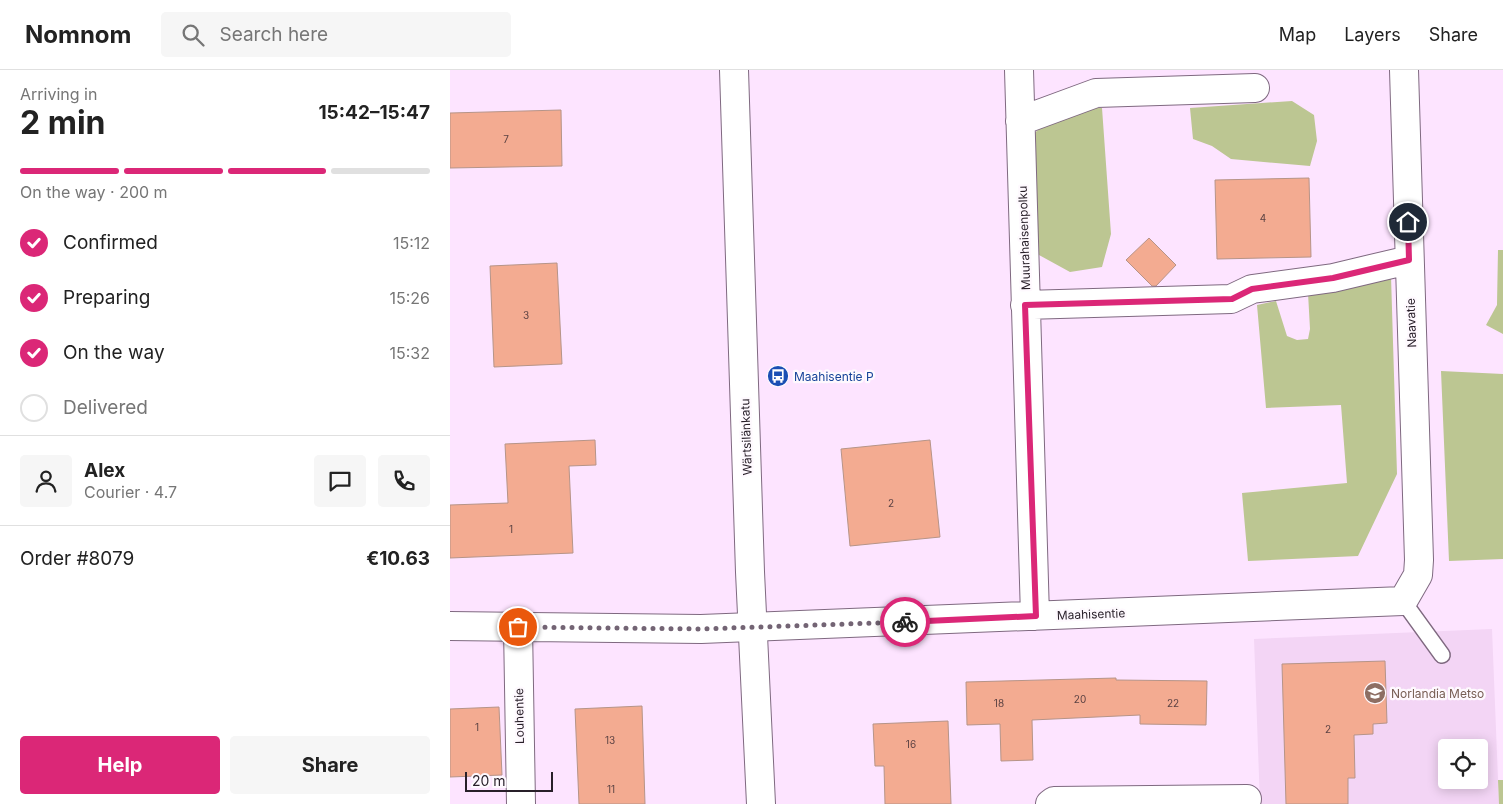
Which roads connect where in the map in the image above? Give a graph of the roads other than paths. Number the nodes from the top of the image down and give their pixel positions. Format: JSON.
{"nodes":[{"id":1,"x":734,"y":70,"type":"edge"},
{"id":2,"x":1019,"y":70,"type":"edge"},
{"id":3,"x":1404,"y":70,"type":"edge"},
{"id":4,"x":1255,"y":88,"type":"dead end"},
{"id":5,"x":1020,"y":121,"type":"junction"},
{"id":6,"x":1409,"y":260,"type":"junction"},
{"id":7,"x":1025,"y":305,"type":"junction"},
{"id":8,"x":1403,"y":601,"type":"junction"},
{"id":9,"x":1036,"y":616,"type":"junction"},
{"id":10,"x":450,"y":626,"type":"edge"},
{"id":11,"x":518,"y":627,"type":"junction"},
{"id":12,"x":752,"y":627,"type":"junction"},
{"id":13,"x":1442,"y":655,"type":"dead end"},
{"id":14,"x":1247,"y":799,"type":"dead end"},
{"id":15,"x":521,"y":804,"type":"edge"},
{"id":16,"x":761,"y":804,"type":"edge"},
{"id":17,"x":1050,"y":804,"type":"edge"}],
"edges":[{"from":1,"to":12,"type":"street","name":"Wärtsilänkatu"},
{"from":2,"to":5,"type":"street","name":"Muurahaisenpolku"},
{"from":3,"to":6,"type":"street","name":"Naavatie"},
{"from":4,"to":5,"type":"street"},
{"from":5,"to":7,"type":"street","name":"Muurahaisenpolku"},
{"from":6,"to":7,"type":"street"},
{"from":6,"to":8,"type":"street","name":"Naavatie"},
{"from":7,"to":9,"type":"street","name":"Muurahaisenpolku"},
{"from":8,"to":9,"type":"street","name":"Maahisentie"},
{"from":8,"to":13,"type":"lane"},
{"from":9,"to":12,"type":"street","name":"Maahisentie"},
{"from":10,"to":11,"type":"street","name":"Maahisentie"},
{"from":11,"to":12,"type":"street","name":"Maahisentie"},
{"from":11,"to":15,"type":"street","name":"Louhentie"},
{"from":12,"to":16,"type":"street","name":"Wärtsilänkatu"},
{"from":14,"to":17,"type":"street"}]}
